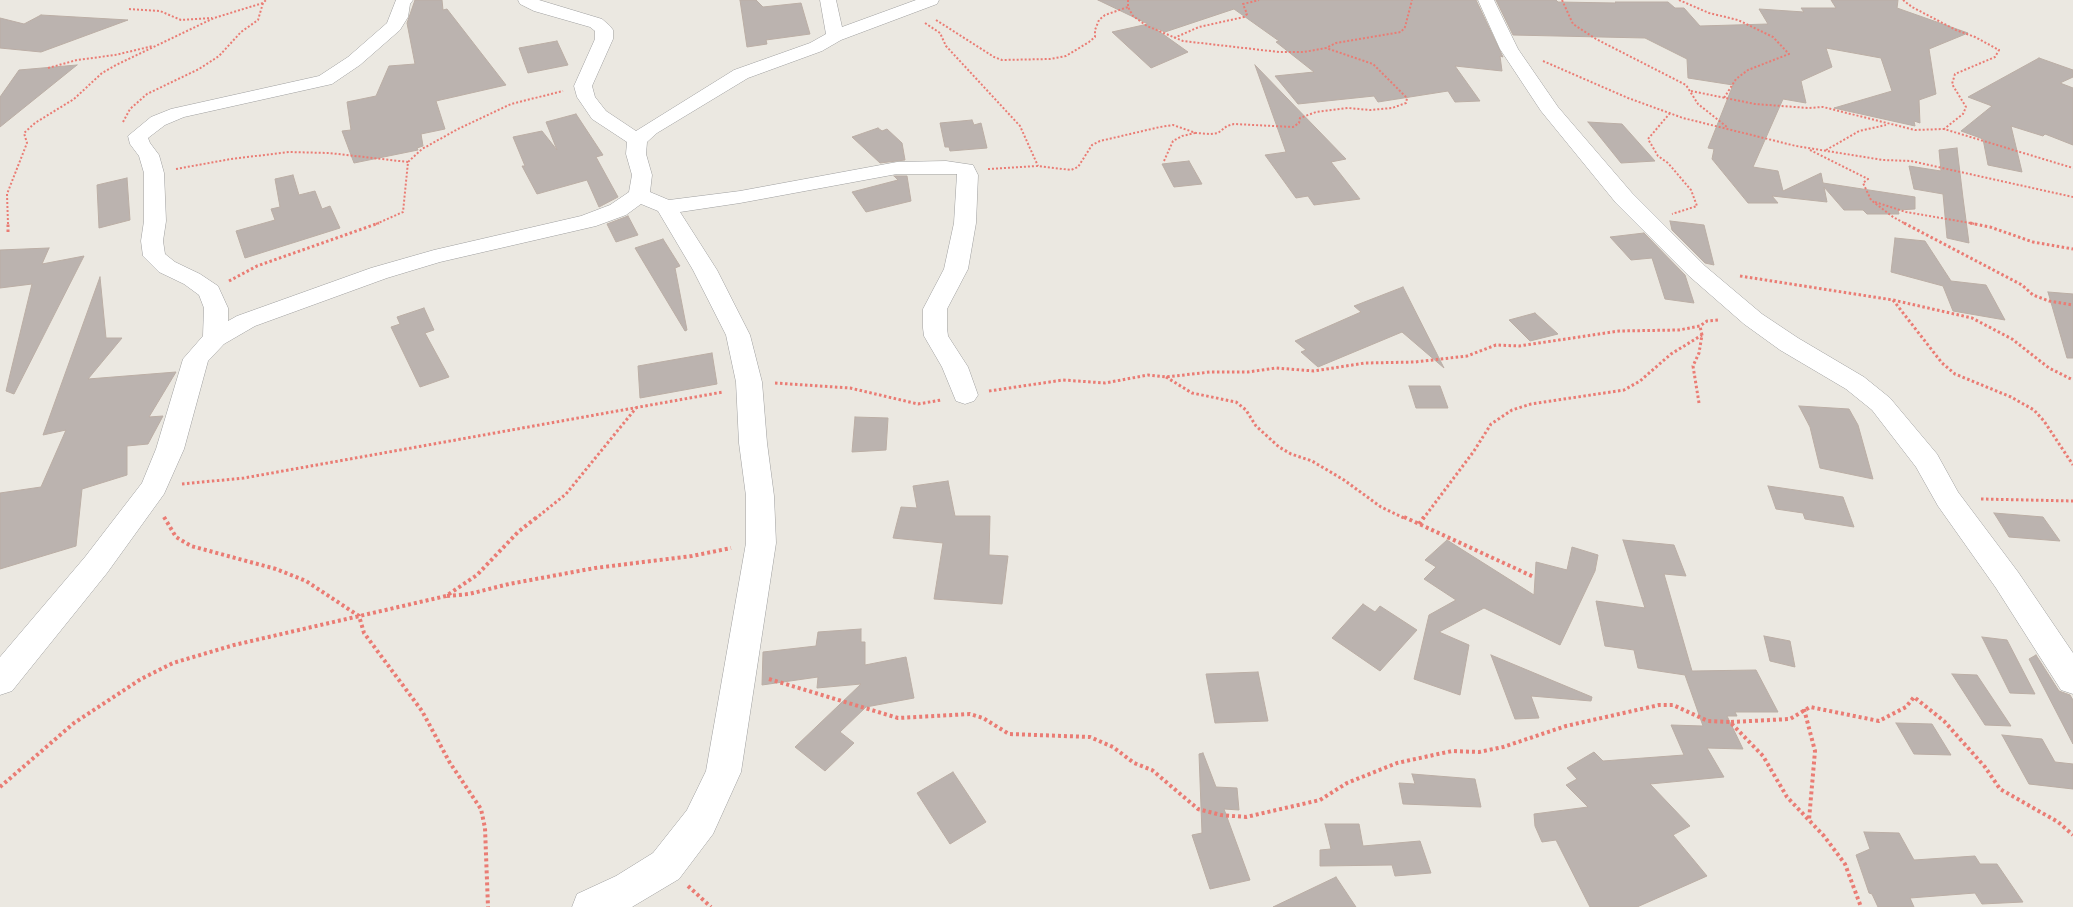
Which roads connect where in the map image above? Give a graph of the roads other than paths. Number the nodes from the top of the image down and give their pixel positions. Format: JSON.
{"nodes":[{"id":1,"x":405,"y":0,"type":"edge"},
{"id":2,"x":526,"y":0,"type":"edge"},
{"id":3,"x":828,"y":0,"type":"edge"},
{"id":4,"x":1486,"y":0,"type":"edge"},
{"id":5,"x":919,"y":5,"type":"edge"},
{"id":6,"x":835,"y":36,"type":"junction"},
{"id":7,"x":637,"y":140,"type":"junction"},
{"id":8,"x":640,"y":195,"type":"junction"},
{"id":9,"x":666,"y":207,"type":"junction"},
{"id":10,"x":215,"y":338,"type":"junction"},
{"id":11,"x":965,"y":395,"type":"road end"},
{"id":12,"x":2073,"y":680,"type":"edge"},
{"id":13,"x":0,"y":681,"type":"edge"},
{"id":14,"x":590,"y":907,"type":"edge"}],
"edges":[{"from":1,"to":10,"type":"street"},
{"from":2,"to":7,"type":"street"},
{"from":3,"to":6,"type":"street"},
{"from":4,"to":12,"type":"street"},
{"from":5,"to":6,"type":"street"},
{"from":6,"to":7,"type":"street"},
{"from":7,"to":8,"type":"street"},
{"from":8,"to":9,"type":"street"},
{"from":8,"to":10,"type":"street"},
{"from":9,"to":11,"type":"street"},
{"from":9,"to":14,"type":"street"},
{"from":10,"to":13,"type":"street"}]}
